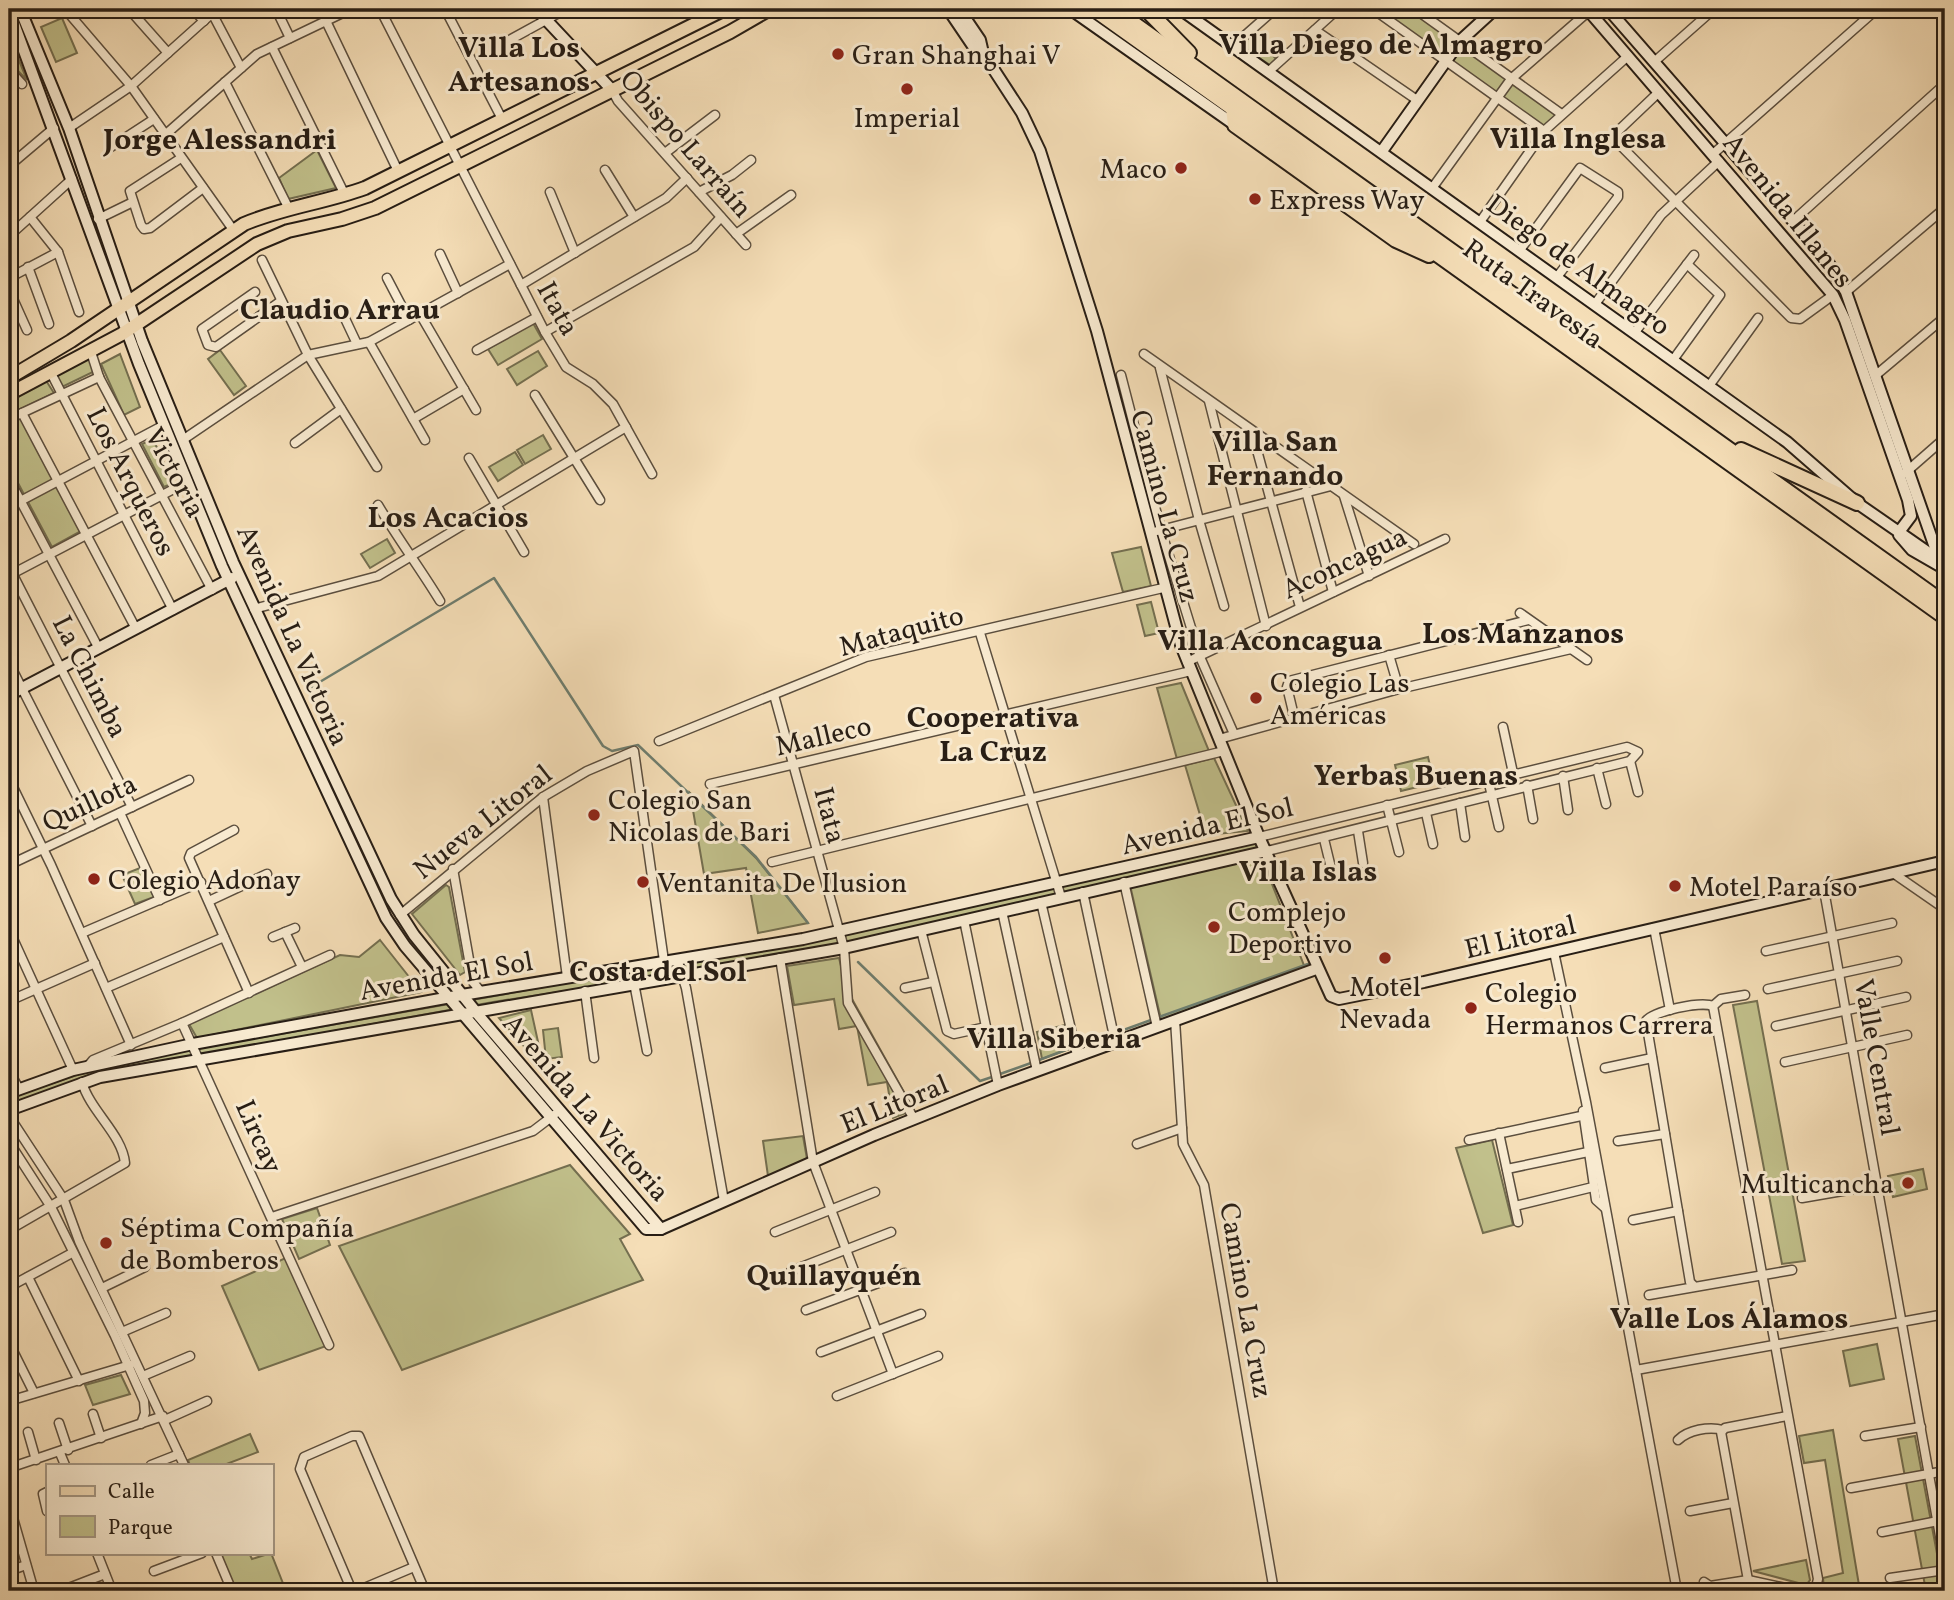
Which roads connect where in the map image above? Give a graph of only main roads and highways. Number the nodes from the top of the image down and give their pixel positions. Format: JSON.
{"nodes":[{"id":1,"x":20,"y":9,"type":"edge"},
{"id":2,"x":536,"y":9,"type":"edge"},
{"id":3,"x":725,"y":9,"type":"edge"},
{"id":4,"x":770,"y":9,"type":"edge"},
{"id":5,"x":948,"y":9,"type":"edge"},
{"id":6,"x":959,"y":9,"type":"edge"},
{"id":7,"x":1070,"y":9,"type":"edge"},
{"id":8,"x":1094,"y":9,"type":"edge"},
{"id":9,"x":1113,"y":9,"type":"edge"},
{"id":10,"x":1146,"y":9,"type":"edge"},
{"id":11,"x":1180,"y":9,"type":"edge"},
{"id":12,"x":1495,"y":9,"type":"edge"},
{"id":13,"x":1608,"y":9,"type":"edge"},
{"id":14,"x":9,"y":10,"type":"edge"},
{"id":15,"x":1588,"y":10,"type":"edge"},
{"id":16,"x":704,"y":20,"type":"junction"},
{"id":17,"x":708,"y":43,"type":"junction"},
{"id":18,"x":983,"y":53,"type":"junction"},
{"id":19,"x":596,"y":73,"type":"junction"},
{"id":20,"x":612,"y":90,"type":"junction"},
{"id":21,"x":1233,"y":108,"type":"junction"},
{"id":22,"x":1256,"y":111,"type":"junction"},
{"id":23,"x":1235,"y":125,"type":"junction"},
{"id":24,"x":1382,"y":151,"type":"junction"},
{"id":25,"x":1453,"y":265,"type":"junction"},
{"id":26,"x":124,"y":306,"type":"junction"},
{"id":27,"x":131,"y":328,"type":"junction"},
{"id":28,"x":9,"y":378,"type":"edge"},
{"id":29,"x":9,"y":394,"type":"edge"},
{"id":30,"x":1706,"y":433,"type":"junction"},
{"id":31,"x":1904,"y":473,"type":"junction"},
{"id":32,"x":1857,"y":503,"type":"junction"},
{"id":33,"x":1899,"y":532,"type":"junction"},
{"id":34,"x":1944,"y":562,"type":"edge"},
{"id":35,"x":233,"y":578,"type":"junction"},
{"id":36,"x":1945,"y":604,"type":"edge"},
{"id":37,"x":1945,"y":617,"type":"edge"},
{"id":38,"x":9,"y":695,"type":"edge"},
{"id":39,"x":1259,"y":837,"type":"junction"},
{"id":40,"x":1267,"y":851,"type":"junction"},
{"id":41,"x":1945,"y":861,"type":"edge"},
{"id":42,"x":1317,"y":969,"type":"junction"},
{"id":43,"x":462,"y":995,"type":"junction"},
{"id":44,"x":448,"y":998,"type":"junction"},
{"id":45,"x":475,"y":1010,"type":"junction"},
{"id":46,"x":461,"y":1013,"type":"junction"},
{"id":47,"x":14,"y":1091,"type":"edge"},
{"id":48,"x":9,"y":1113,"type":"edge"},
{"id":49,"x":662,"y":1228,"type":"junction"}],
"edges":[{"from":1,"to":26,"type":"main road","name":"Avenida La Victoria"},
{"from":2,"to":19,"type":"main road","name":"Obispo Larraín"},
{"from":3,"to":16,"type":"main road"},
{"from":4,"to":17,"type":"main road"},
{"from":5,"to":18,"type":"main road","name":"Camino La Cruz"},
{"from":6,"to":18,"type":"main road","name":"Camino La Cruz"},
{"from":7,"to":23,"type":"main road"},
{"from":8,"to":21,"type":"highway","name":"Ruta Travesía"},
{"from":9,"to":22,"type":"highway","name":"Ruta Travesía"},
{"from":10,"to":22,"type":"highway"},
{"from":11,"to":24,"type":"main road","name":"Diego de Almagro"},
{"from":12,"to":24,"type":"main road"},
{"from":13,"to":31,"type":"main road","name":"Avenida Illanes"},
{"from":14,"to":26,"type":"main road","name":"Avenida La Victoria"},
{"from":15,"to":31,"type":"main road","name":"Avenida Illanes"},
{"from":16,"to":17,"type":"main road"},
{"from":16,"to":19,"type":"main road"},
{"from":17,"to":20,"type":"main road"},
{"from":18,"to":39,"type":"main road","name":"Camino La Cruz"},
{"from":19,"to":20,"type":"main road","name":"Obispo Larraín"},
{"from":19,"to":26,"type":"main road"},
{"from":20,"to":27,"type":"main road"},
{"from":21,"to":23,"type":"highway"},
{"from":21,"to":25,"type":"highway","name":"Ruta Travesía"},
{"from":22,"to":30,"type":"highway","name":"Ruta Travesía"},
{"from":23,"to":25,"type":"highway"},
{"from":24,"to":32,"type":"main road","name":"Diego de Almagro"},
{"from":25,"to":37,"type":"highway","name":"Ruta Travesía"},
{"from":26,"to":27,"type":"main road","name":"Avenida La Victoria"},
{"from":26,"to":28,"type":"main road"},
{"from":27,"to":29,"type":"main road"},
{"from":27,"to":35,"type":"main road","name":"Avenida La Victoria"},
{"from":27,"to":35,"type":"main road","name":"Avenida La Victoria"},
{"from":30,"to":32,"type":"highway"},
{"from":30,"to":36,"type":"highway","name":"Ruta Travesía"},
{"from":31,"to":33,"type":"main road","name":"Avenida Illanes"},
{"from":31,"to":34,"type":"main road","name":"Avenida Illanes"},
{"from":32,"to":33,"type":"main road","name":"Diego de Almagro"},
{"from":33,"to":34,"type":"main road","name":"Diego de Almagro"},
{"from":35,"to":38,"type":"main road"},
{"from":35,"to":43,"type":"main road","name":"Avenida La Victoria"},
{"from":35,"to":44,"type":"main road","name":"Avenida La Victoria"},
{"from":39,"to":40,"type":"main road","name":"Camino La Cruz"},
{"from":39,"to":43,"type":"main road","name":"Avenida El Sol"},
{"from":40,"to":42,"type":"main road","name":"Camino La Cruz"},
{"from":40,"to":45,"type":"main road","name":"Avenida El Sol"},
{"from":41,"to":42,"type":"main road","name":"El Litoral"},
{"from":42,"to":49,"type":"main road","name":"El Litoral"},
{"from":43,"to":44,"type":"main road","name":"Avenida El Sol"},
{"from":43,"to":45,"type":"main road","name":"Avenida La Victoria"},
{"from":44,"to":46,"type":"main road","name":"Avenida La Victoria"},
{"from":44,"to":47,"type":"main road","name":"Avenida El Sol"},
{"from":45,"to":46,"type":"main road","name":"Avenida El Sol"},
{"from":45,"to":49,"type":"main road","name":"Avenida La Victoria"},
{"from":46,"to":48,"type":"main road","name":"Avenida El Sol"},
{"from":46,"to":49,"type":"main road","name":"Avenida La Victoria"}]}
